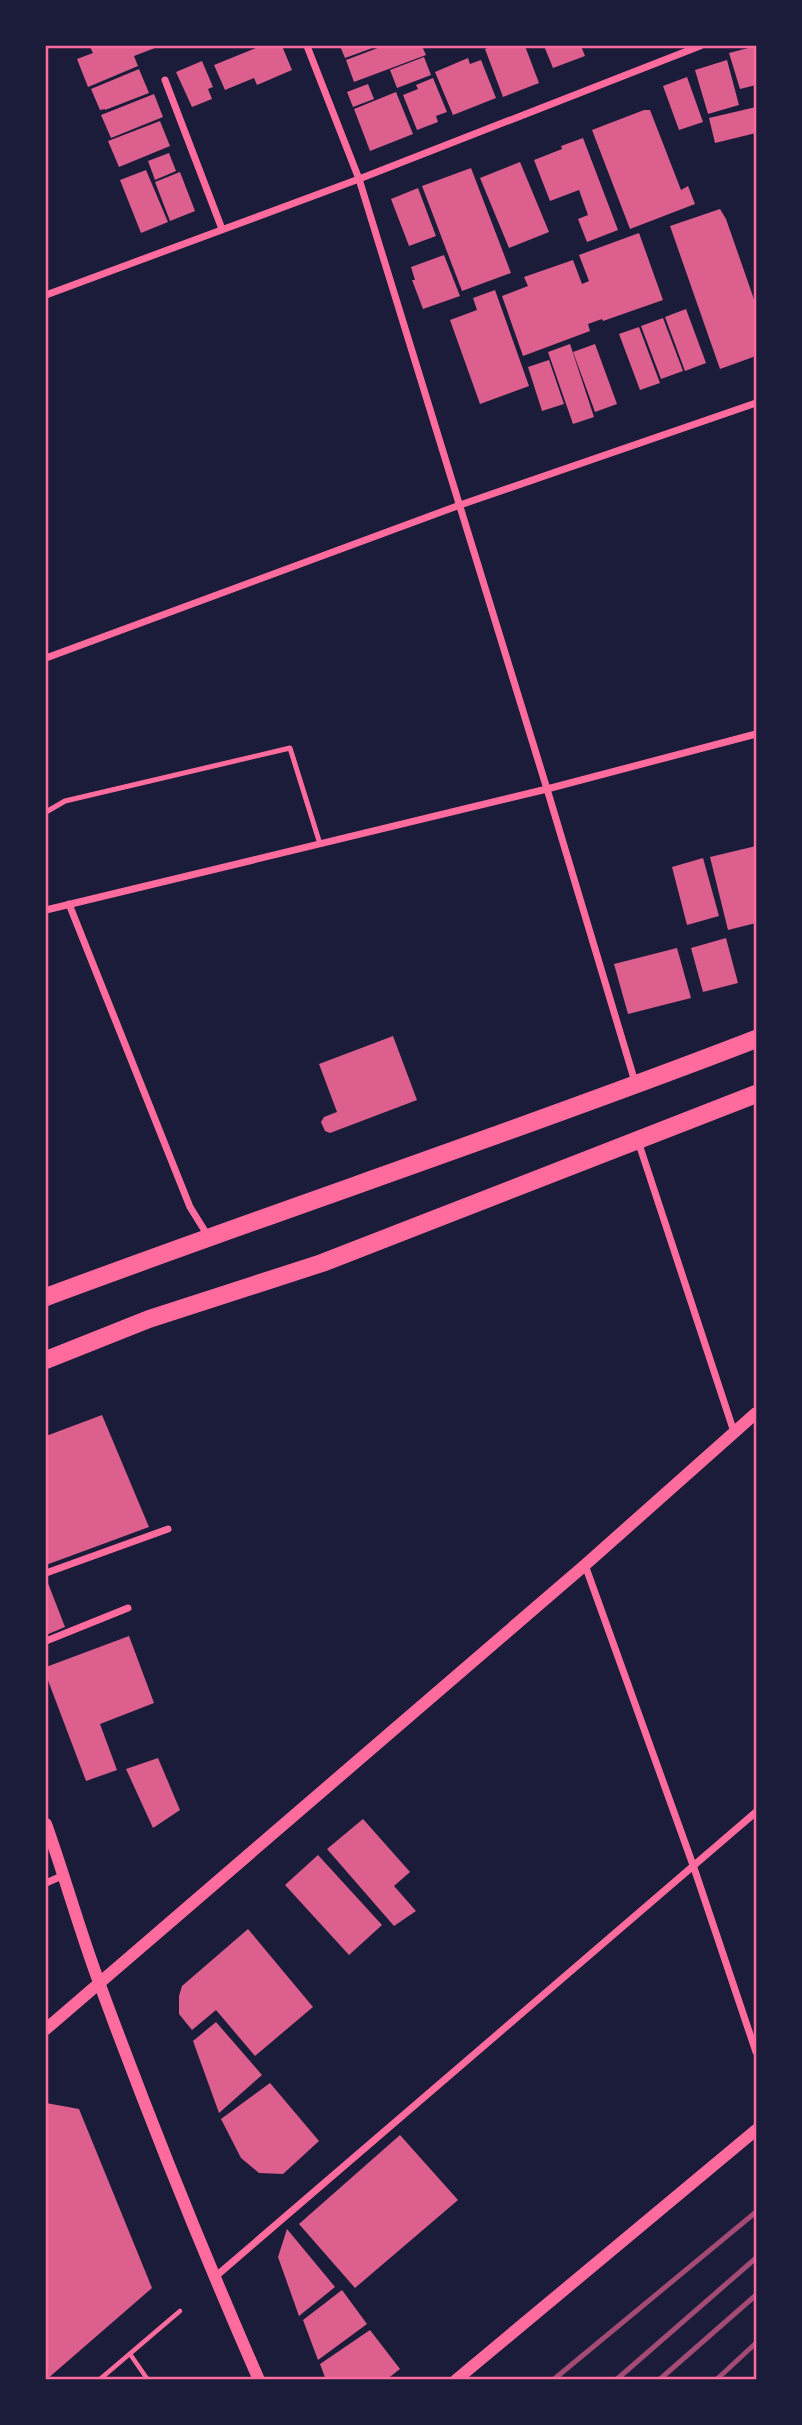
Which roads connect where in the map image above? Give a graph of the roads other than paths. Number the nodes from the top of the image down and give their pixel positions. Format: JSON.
{"nodes":[{"id":1,"x":307,"y":46,"type":"edge"},
{"id":2,"x":700,"y":46,"type":"edge"},
{"id":3,"x":166,"y":80,"type":"dead end"},
{"id":4,"x":359,"y":179,"type":"junction"},
{"id":5,"x":222,"y":229,"type":"junction"},
{"id":6,"x":46,"y":295,"type":"edge"},
{"id":7,"x":757,"y":402,"type":"edge"},
{"id":8,"x":460,"y":505,"type":"junction"},
{"id":9,"x":46,"y":658,"type":"edge"},
{"id":10,"x":757,"y":734,"type":"edge"},
{"id":11,"x":547,"y":789,"type":"junction"},
{"id":12,"x":46,"y":812,"type":"edge"},
{"id":13,"x":320,"y":844,"type":"junction"},
{"id":14,"x":69,"y":904,"type":"junction"},
{"id":15,"x":46,"y":910,"type":"edge"},
{"id":16,"x":757,"y":1039,"type":"edge"},
{"id":17,"x":636,"y":1085,"type":"junction"},
{"id":18,"x":757,"y":1094,"type":"edge"},
{"id":19,"x":638,"y":1140,"type":"junction"},
{"id":20,"x":208,"y":1236,"type":"junction"},
{"id":21,"x":46,"y":1297,"type":"edge"},
{"id":22,"x":46,"y":1360,"type":"edge"},
{"id":23,"x":757,"y":1413,"type":"edge"},
{"id":24,"x":734,"y":1433,"type":"junction"},
{"id":25,"x":168,"y":1529,"type":"dead end"},
{"id":26,"x":585,"y":1565,"type":"junction"},
{"id":27,"x":46,"y":1573,"type":"edge"},
{"id":28,"x":128,"y":1608,"type":"dead end"},
{"id":29,"x":46,"y":1641,"type":"edge"},
{"id":30,"x":757,"y":1812,"type":"edge"},
{"id":31,"x":46,"y":1824,"type":"edge"},
{"id":32,"x":693,"y":1865,"type":"junction"},
{"id":33,"x":65,"y":1875,"type":"junction"},
{"id":34,"x":46,"y":1883,"type":"edge"},
{"id":35,"x":99,"y":1983,"type":"junction"},
{"id":36,"x":46,"y":2029,"type":"edge"},
{"id":37,"x":757,"y":2052,"type":"edge"},
{"id":38,"x":757,"y":2130,"type":"edge"},
{"id":39,"x":214,"y":2278,"type":"junction"},
{"id":40,"x":259,"y":2379,"type":"edge"},
{"id":41,"x":456,"y":2379,"type":"edge"}],
"edges":[{"from":1,"to":4,"type":"street"},
{"from":2,"to":4,"type":"street"},
{"from":3,"to":5,"type":"street"},
{"from":4,"to":5,"type":"street"},
{"from":4,"to":8,"type":"street"},
{"from":5,"to":6,"type":"street"},
{"from":7,"to":8,"type":"street"},
{"from":8,"to":9,"type":"street"},
{"from":8,"to":11,"type":"street"},
{"from":10,"to":11,"type":"street"},
{"from":11,"to":13,"type":"street"},
{"from":11,"to":17,"type":"street"},
{"from":12,"to":13,"type":"lane"},
{"from":13,"to":14,"type":"street"},
{"from":14,"to":15,"type":"street"},
{"from":14,"to":20,"type":"street"},
{"from":16,"to":17,"type":"main road"},
{"from":17,"to":20,"type":"main road"},
{"from":18,"to":19,"type":"main road"},
{"from":19,"to":22,"type":"main road"},
{"from":19,"to":24,"type":"street"},
{"from":20,"to":21,"type":"main road"},
{"from":23,"to":24,"type":"street"},
{"from":24,"to":26,"type":"street"},
{"from":25,"to":27,"type":"street"},
{"from":26,"to":32,"type":"street"},
{"from":26,"to":35,"type":"street"},
{"from":28,"to":29,"type":"street"},
{"from":30,"to":32,"type":"street"},
{"from":31,"to":33,"type":"street"},
{"from":32,"to":37,"type":"street"},
{"from":32,"to":39,"type":"street"},
{"from":33,"to":34,"type":"street"},
{"from":33,"to":35,"type":"street"},
{"from":35,"to":36,"type":"street"},
{"from":35,"to":39,"type":"street"},
{"from":38,"to":41,"type":"street"},
{"from":39,"to":40,"type":"street"}]}
